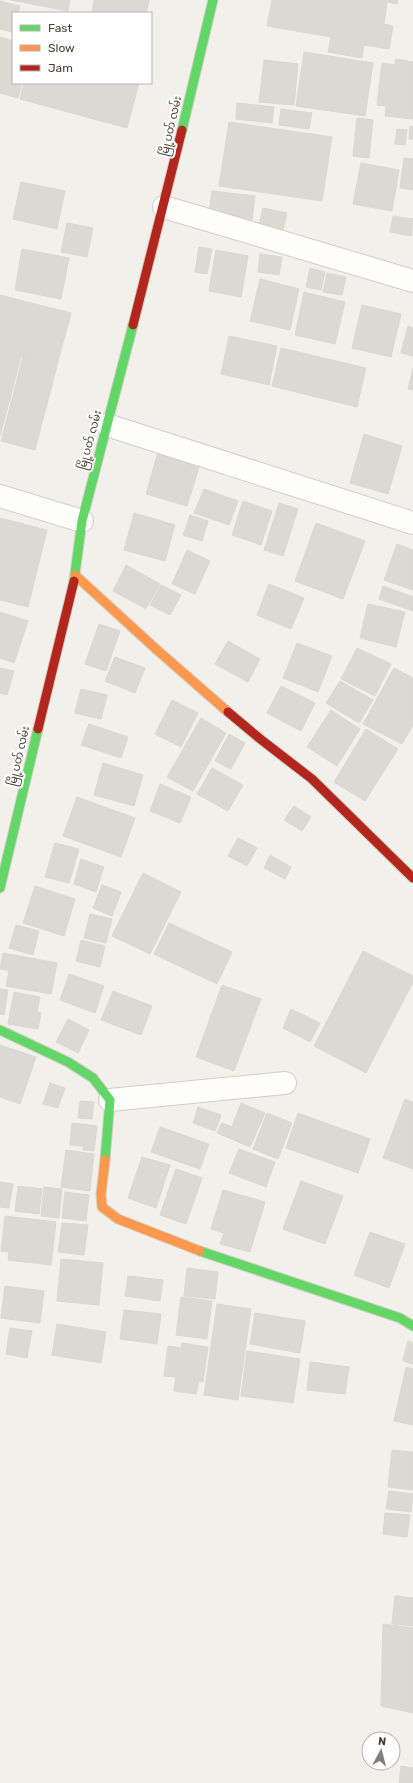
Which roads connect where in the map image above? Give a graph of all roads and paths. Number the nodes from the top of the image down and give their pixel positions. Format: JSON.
{"nodes":[{"id":1,"x":212,"y":0,"type":"edge"},
{"id":2,"x":164,"y":207,"type":"junction"},
{"id":3,"x":413,"y":281,"type":"edge"},
{"id":4,"x":107,"y":425,"type":"junction"},
{"id":5,"x":0,"y":496,"type":"edge"},
{"id":6,"x":82,"y":521,"type":"junction"},
{"id":7,"x":413,"y":523,"type":"edge"},
{"id":8,"x":74,"y":575,"type":"junction"},
{"id":9,"x":413,"y":878,"type":"edge"},
{"id":10,"x":0,"y":888,"type":"edge"},
{"id":11,"x":0,"y":1030,"type":"edge"},
{"id":12,"x":285,"y":1083,"type":"dead end"},
{"id":13,"x":110,"y":1100,"type":"junction"},
{"id":14,"x":413,"y":1326,"type":"edge"}],
"edges":[{"from":1,"to":2,"type":"street","name":"မြို့ပတ် လမ်း"},
{"from":2,"to":3,"type":"street"},
{"from":2,"to":4,"type":"street","name":"မြို့ပတ် လမ်း"},
{"from":4,"to":6,"type":"street","name":"မြို့ပတ် လမ်း"},
{"from":4,"to":7,"type":"street"},
{"from":5,"to":6,"type":"street"},
{"from":6,"to":8,"type":"street","name":"မြို့ပတ် လမ်း"},
{"from":8,"to":9,"type":"street"},
{"from":8,"to":10,"type":"street","name":"မြို့ပတ် လမ်း"},
{"from":11,"to":13,"type":"street"},
{"from":12,"to":13,"type":"street"},
{"from":13,"to":14,"type":"street"}]}
